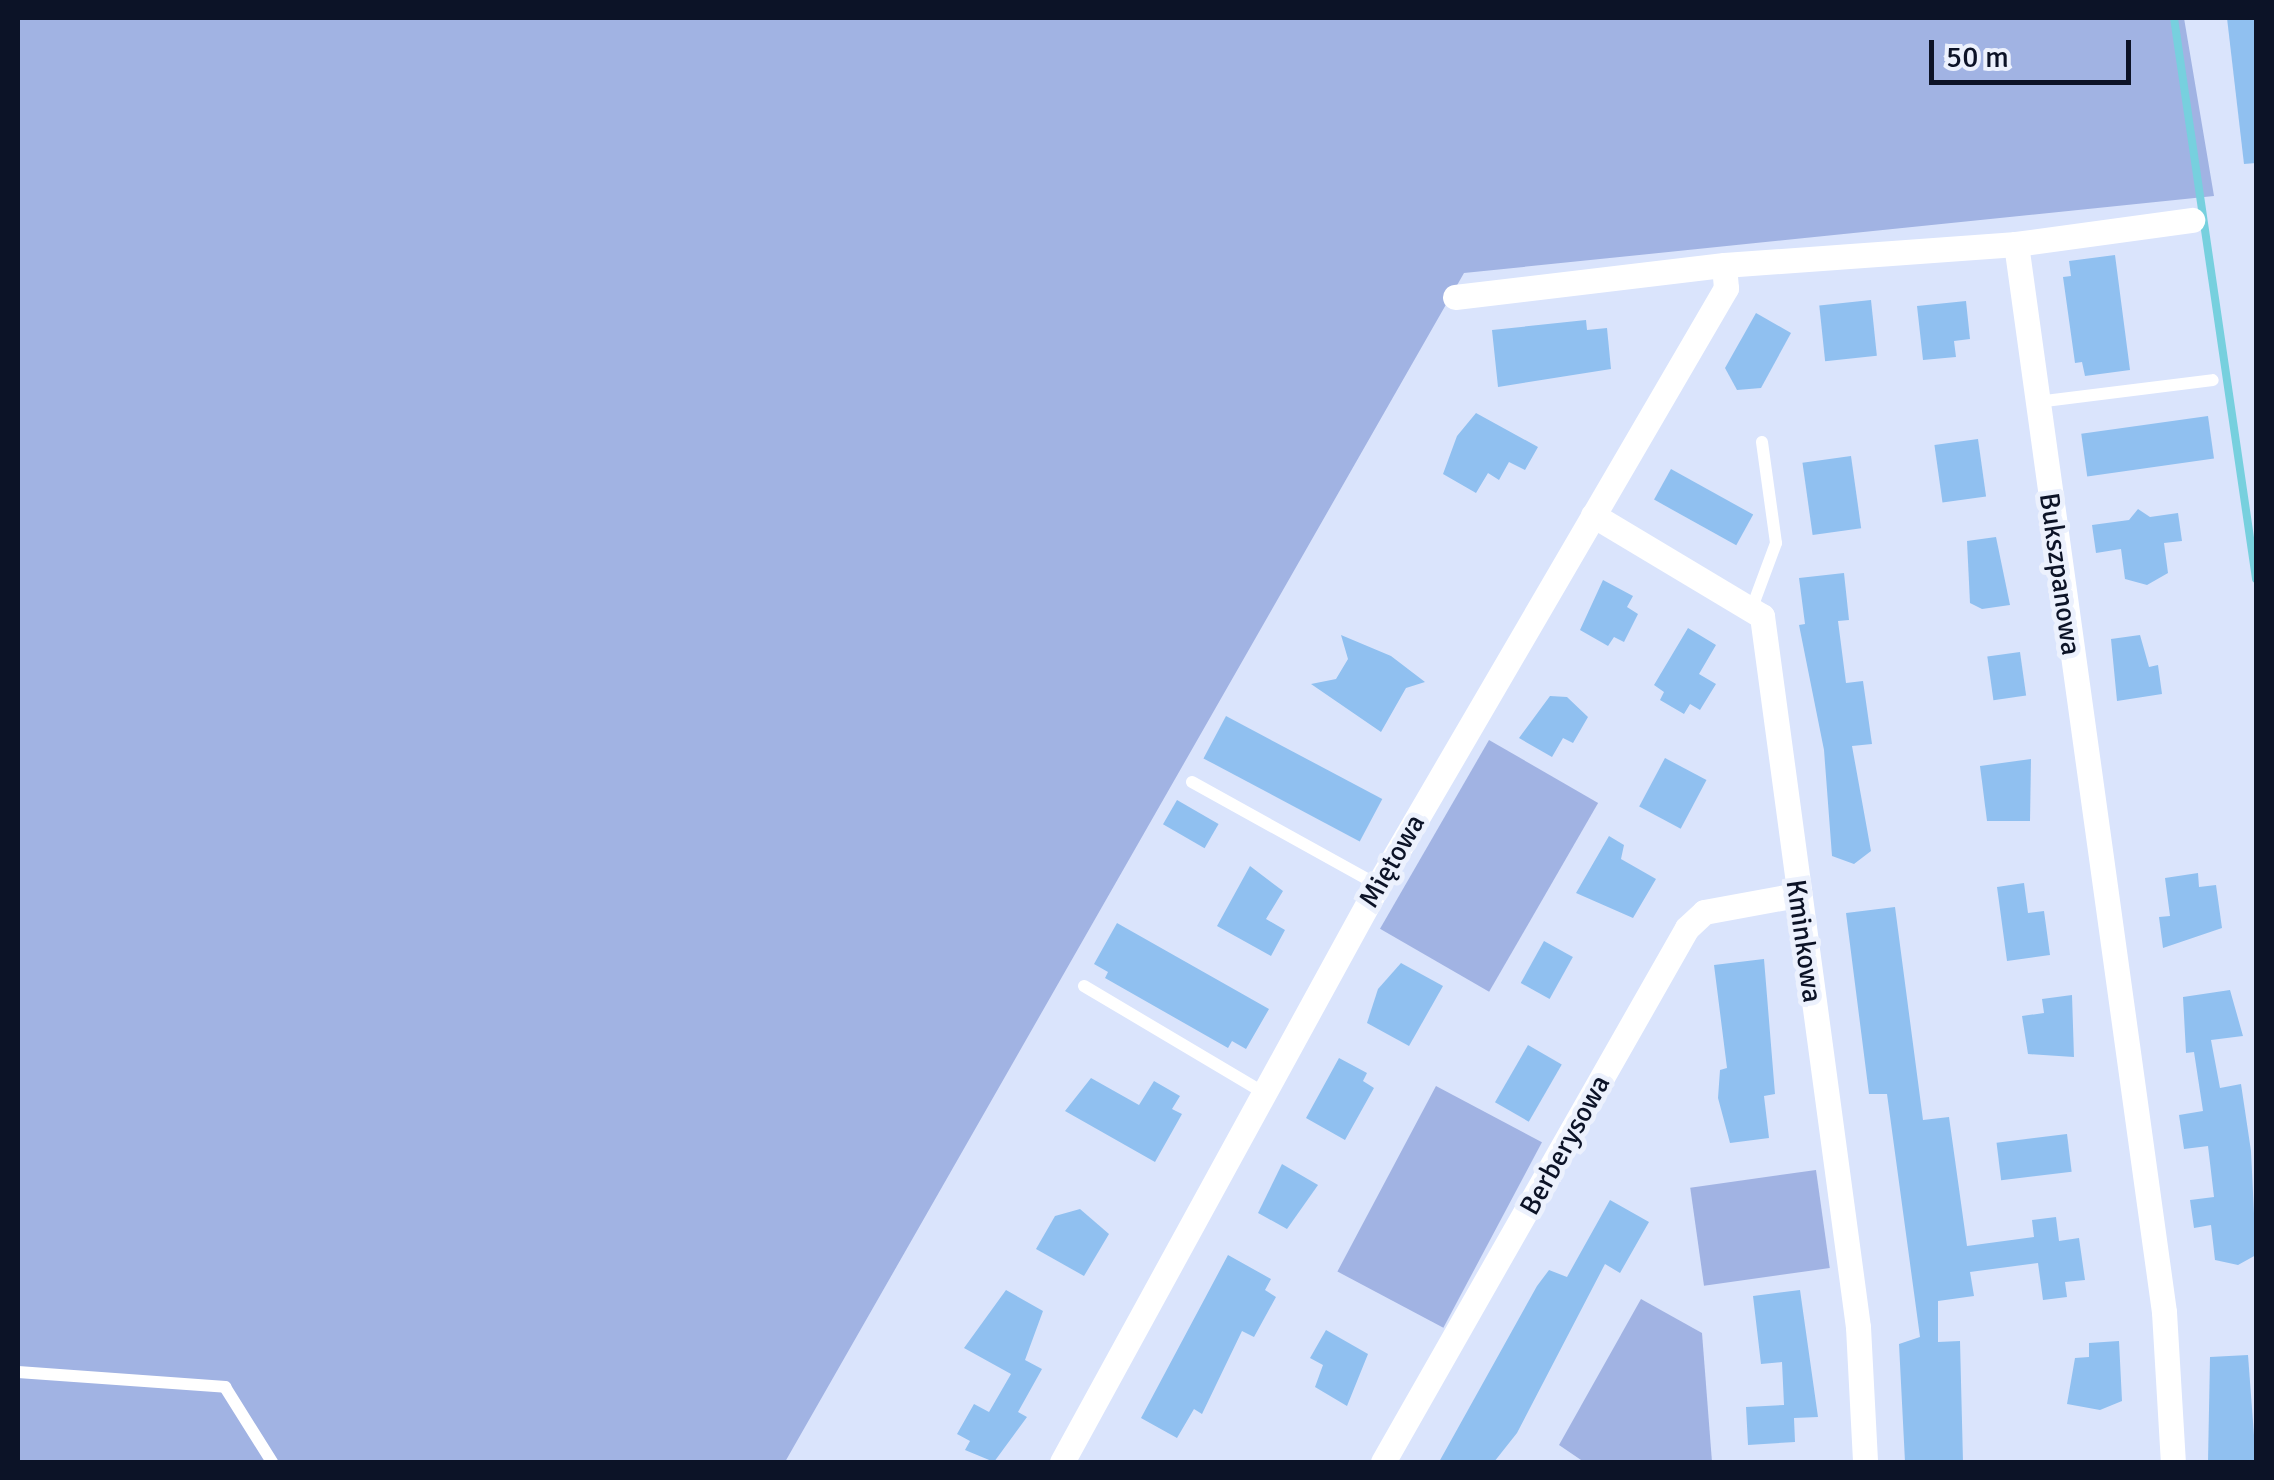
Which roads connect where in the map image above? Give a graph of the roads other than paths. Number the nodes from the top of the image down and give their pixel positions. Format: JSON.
{"nodes":[{"id":1,"x":2192,"y":220,"type":"dead end"},
{"id":2,"x":2016,"y":244,"type":"junction"},
{"id":3,"x":1724,"y":266,"type":"junction"},
{"id":4,"x":1455,"y":297,"type":"dead end"},
{"id":5,"x":2213,"y":380,"type":"dead end"},
{"id":6,"x":2037,"y":402,"type":"junction"},
{"id":7,"x":1762,"y":442,"type":"dead end"},
{"id":8,"x":1594,"y":514,"type":"junction"},
{"id":9,"x":1753,"y":605,"type":"junction"},
{"id":10,"x":1192,"y":782,"type":"dead end"},
{"id":11,"x":1378,"y":885,"type":"junction"},
{"id":12,"x":1797,"y":895,"type":"junction"},
{"id":13,"x":1084,"y":986,"type":"dead end"},
{"id":14,"x":1266,"y":1094,"type":"junction"},
{"id":15,"x":18,"y":1372,"type":"edge"},
{"id":16,"x":272,"y":1462,"type":"edge"},
{"id":17,"x":1062,"y":1462,"type":"edge"},
{"id":18,"x":1383,"y":1462,"type":"edge"},
{"id":19,"x":1865,"y":1462,"type":"edge"},
{"id":20,"x":2173,"y":1462,"type":"edge"}],
"edges":[{"from":1,"to":2,"type":"street"},
{"from":2,"to":3,"type":"street"},
{"from":2,"to":6,"type":"street","name":"Bukszpanowa"},
{"from":3,"to":4,"type":"street"},
{"from":3,"to":8,"type":"street","name":"Miętowa"},
{"from":5,"to":6,"type":"lane"},
{"from":6,"to":20,"type":"street","name":"Bukszpanowa"},
{"from":7,"to":9,"type":"lane"},
{"from":8,"to":9,"type":"street"},
{"from":8,"to":11,"type":"street","name":"Miętowa"},
{"from":9,"to":12,"type":"street","name":"Kminkowa"},
{"from":10,"to":11,"type":"lane"},
{"from":11,"to":14,"type":"street","name":"Miętowa"},
{"from":12,"to":18,"type":"street","name":"Berberysowa"},
{"from":12,"to":19,"type":"street","name":"Kminkowa"},
{"from":13,"to":14,"type":"lane"},
{"from":14,"to":17,"type":"street","name":"Miętowa"},
{"from":15,"to":16,"type":"lane"}]}
